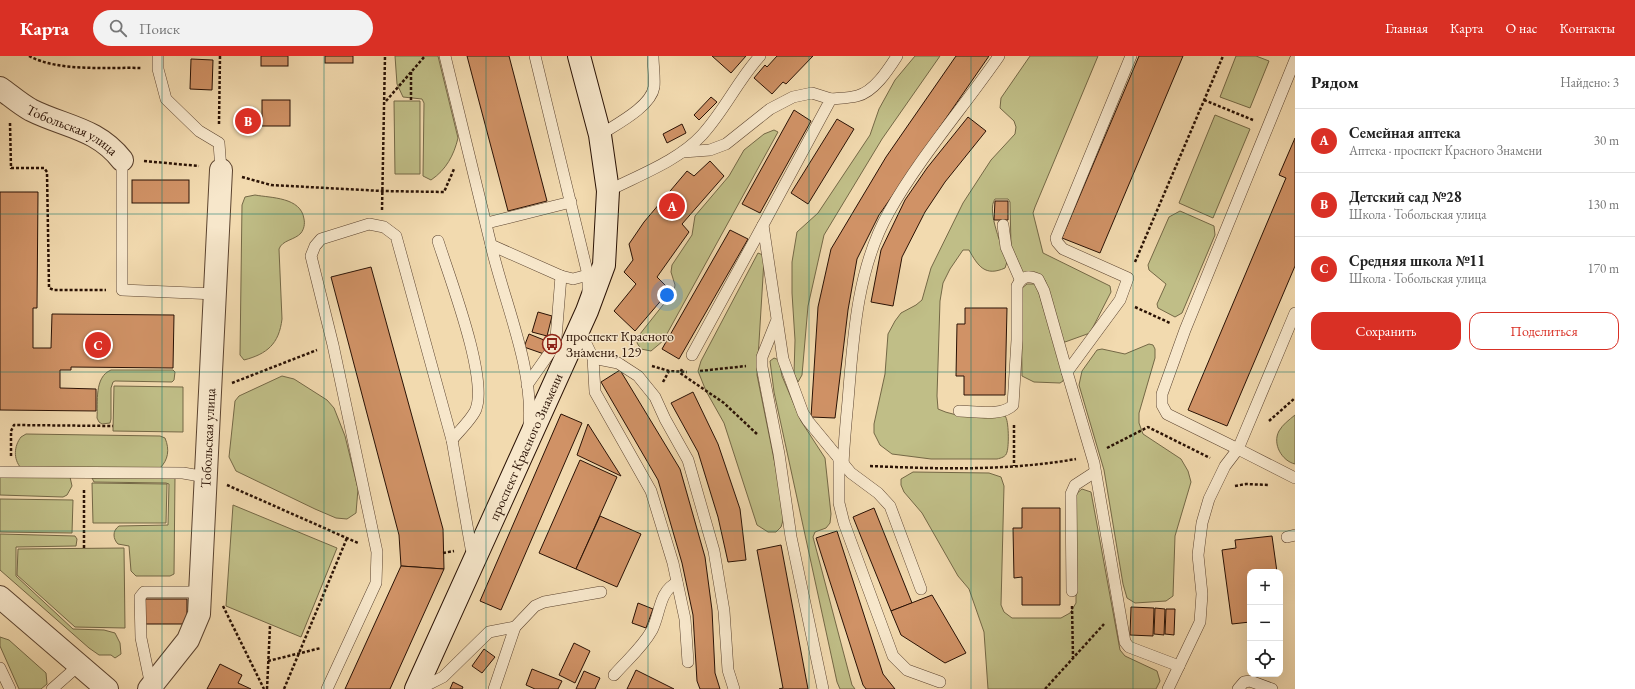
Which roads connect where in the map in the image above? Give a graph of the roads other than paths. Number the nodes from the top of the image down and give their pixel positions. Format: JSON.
{"nodes":[{"id":1,"x":158,"y":56,"type":"edge"},
{"id":2,"x":445,"y":56,"type":"edge"},
{"id":3,"x":535,"y":56,"type":"edge"},
{"id":4,"x":579,"y":56,"type":"edge"},
{"id":5,"x":653,"y":56,"type":"edge"},
{"id":6,"x":760,"y":56,"type":"edge"},
{"id":7,"x":897,"y":56,"type":"edge"},
{"id":8,"x":1000,"y":56,"type":"edge"},
{"id":9,"x":1131,"y":56,"type":"edge"},
{"id":10,"x":1295,"y":60,"type":"edge"},
{"id":11,"x":0,"y":88,"type":"edge"},
{"id":12,"x":831,"y":99,"type":"junction"},
{"id":13,"x":600,"y":135,"type":"junction"},
{"id":14,"x":683,"y":152,"type":"junction"},
{"id":15,"x":122,"y":160,"type":"joint"},
{"id":16,"x":221,"y":170,"type":"joint"},
{"id":17,"x":608,"y":191,"type":"junction"},
{"id":18,"x":571,"y":202,"type":"junction"},
{"id":19,"x":487,"y":223,"type":"junction"},
{"id":20,"x":763,"y":225,"type":"junction"},
{"id":21,"x":1003,"y":225,"type":"dead end"},
{"id":22,"x":438,"y":241,"type":"dead end"},
{"id":23,"x":491,"y":245,"type":"junction"},
{"id":24,"x":588,"y":275,"type":"junction"},
{"id":25,"x":561,"y":276,"type":"junction"},
{"id":26,"x":1020,"y":279,"type":"junction"},
{"id":27,"x":216,"y":294,"type":"junction"},
{"id":28,"x":1295,"y":313,"type":"edge"},
{"id":29,"x":583,"y":320,"type":"junction"},
{"id":30,"x":776,"y":321,"type":"junction"},
{"id":31,"x":692,"y":355,"type":"road end"},
{"id":32,"x":593,"y":358,"type":"junction"},
{"id":33,"x":1068,"y":372,"type":"junction"},
{"id":34,"x":527,"y":385,"type":"junction"},
{"id":35,"x":960,"y":411,"type":"dead end"},
{"id":36,"x":452,"y":440,"type":"junction"},
{"id":37,"x":527,"y":443,"type":"junction"},
{"id":38,"x":1238,"y":449,"type":"junction"},
{"id":39,"x":841,"y":461,"type":"junction"},
{"id":40,"x":6,"y":472,"type":"edge"},
{"id":41,"x":1095,"y":472,"type":"junction"},
{"id":42,"x":206,"y":477,"type":"junction"},
{"id":43,"x":1295,"y":478,"type":"edge"},
{"id":44,"x":475,"y":558,"type":"junction"},
{"id":45,"x":677,"y":583,"type":"junction"},
{"id":46,"x":921,"y":589,"type":"dead end"},
{"id":47,"x":1072,"y":590,"type":"road end"},
{"id":48,"x":200,"y":592,"type":"junction"},
{"id":49,"x":601,"y":592,"type":"dead end"},
{"id":50,"x":0,"y":597,"type":"edge"},
{"id":51,"x":515,"y":627,"type":"junction"},
{"id":52,"x":688,"y":662,"type":"dead end"},
{"id":53,"x":78,"y":666,"type":"junction"},
{"id":54,"x":1179,"y":666,"type":"junction"},
{"id":55,"x":0,"y":668,"type":"edge"},
{"id":56,"x":614,"y":675,"type":"dead end"},
{"id":57,"x":940,"y":682,"type":"dead end"},
{"id":58,"x":150,"y":687,"type":"edge"},
{"id":59,"x":10,"y":689,"type":"edge"},
{"id":60,"x":52,"y":689,"type":"edge"},
{"id":61,"x":107,"y":689,"type":"edge"},
{"id":62,"x":327,"y":689,"type":"edge"},
{"id":63,"x":417,"y":689,"type":"edge"},
{"id":64,"x":494,"y":689,"type":"edge"},
{"id":65,"x":734,"y":689,"type":"edge"},
{"id":66,"x":823,"y":689,"type":"edge"},
{"id":67,"x":1168,"y":689,"type":"edge"},
{"id":68,"x":1238,"y":689,"type":"edge"},
{"id":69,"x":1272,"y":689,"type":"edge"}],
"edges":[{"from":1,"to":16,"type":"lane"},
{"from":2,"to":19,"type":"lane"},
{"from":3,"to":18,"type":"lane"},
{"from":4,"to":13,"type":"street","name":"проспект Красного Знамени"},
{"from":5,"to":13,"type":"lane"},
{"from":6,"to":14,"type":"lane"},
{"from":7,"to":12,"type":"lane"},
{"from":8,"to":39,"type":"lane"},
{"from":9,"to":33,"type":"lane"},
{"from":10,"to":38,"type":"lane"},
{"from":11,"to":15,"type":"street","name":"Тобольская улица"},
{"from":12,"to":14,"type":"lane"},
{"from":12,"to":20,"type":"lane"},
{"from":13,"to":17,"type":"street","name":"проспект Красного Знамени"},
{"from":14,"to":17,"type":"lane"},
{"from":15,"to":27,"type":"lane"},
{"from":16,"to":27,"type":"street","name":"Тобольская улица"},
{"from":17,"to":29,"type":"street","name":"проспект Красного Знамени"},
{"from":18,"to":19,"type":"lane"},
{"from":18,"to":24,"type":"lane"},
{"from":19,"to":23,"type":"lane"},
{"from":20,"to":30,"type":"lane"},
{"from":20,"to":31,"type":"lane"},
{"from":21,"to":26,"type":"lane"},
{"from":22,"to":36,"type":"lane"},
{"from":23,"to":25,"type":"lane"},
{"from":23,"to":34,"type":"lane"},
{"from":24,"to":25,"type":"lane"},
{"from":24,"to":29,"type":"lane"},
{"from":25,"to":34,"type":"lane"},
{"from":26,"to":33,"type":"lane"},
{"from":26,"to":35,"type":"lane"},
{"from":27,"to":42,"type":"street","name":"Тобольская улица"},
{"from":28,"to":38,"type":"lane"},
{"from":29,"to":32,"type":"lane"},
{"from":29,"to":37,"type":"street","name":"проспект Красного Знамени"},
{"from":30,"to":39,"type":"lane"},
{"from":30,"to":66,"type":"lane"},
{"from":32,"to":45,"type":"lane"},
{"from":32,"to":65,"type":"lane"},
{"from":33,"to":41,"type":"lane"},
{"from":34,"to":37,"type":"lane"},
{"from":36,"to":44,"type":"lane"},
{"from":36,"to":62,"type":"lane"},
{"from":37,"to":44,"type":"street","name":"проспект Красного Знамени"},
{"from":38,"to":43,"type":"lane"},
{"from":38,"to":54,"type":"lane"},
{"from":39,"to":46,"type":"lane"},
{"from":39,"to":57,"type":"lane"},
{"from":40,"to":42,"type":"lane"},
{"from":41,"to":47,"type":"lane"},
{"from":41,"to":54,"type":"lane"},
{"from":42,"to":48,"type":"street","name":"Тобольская улица"},
{"from":44,"to":63,"type":"street","name":"проспект Красного Знамени"},
{"from":45,"to":52,"type":"lane"},
{"from":45,"to":56,"type":"lane"},
{"from":48,"to":58,"type":"street","name":"Тобольская улица"},
{"from":48,"to":58,"type":"lane"},
{"from":49,"to":51,"type":"lane"},
{"from":50,"to":53,"type":"street"},
{"from":51,"to":63,"type":"lane"},
{"from":51,"to":64,"type":"lane"},
{"from":53,"to":60,"type":"lane"},
{"from":53,"to":61,"type":"street"},
{"from":54,"to":67,"type":"lane"},
{"from":55,"to":59,"type":"lane"},
{"from":68,"to":69,"type":"lane"}]}
